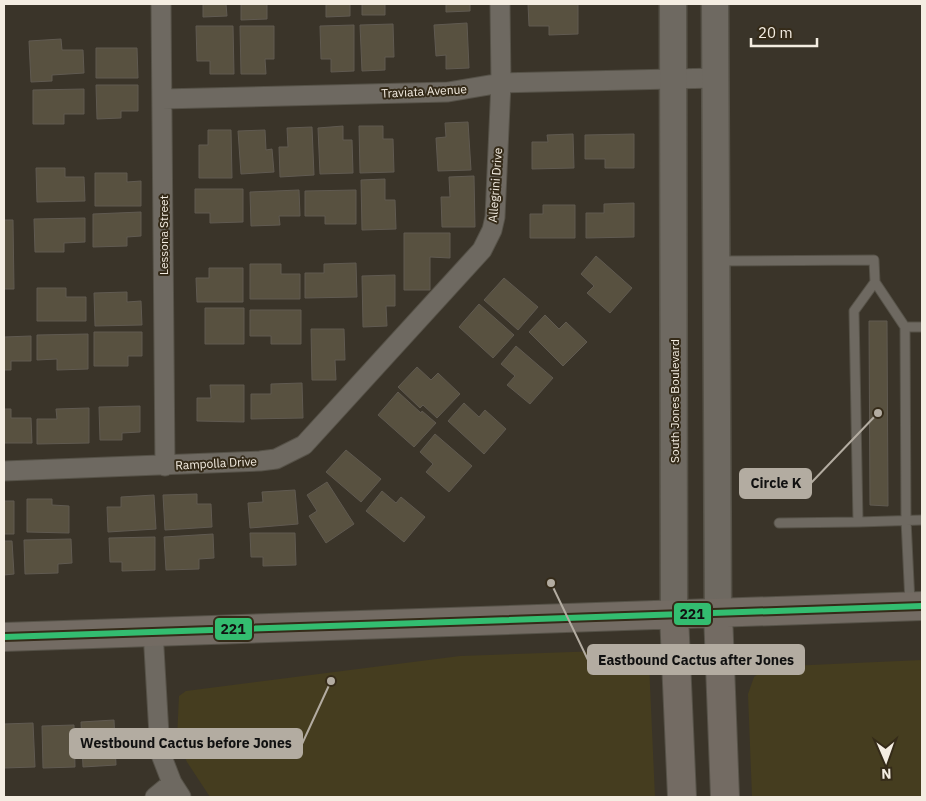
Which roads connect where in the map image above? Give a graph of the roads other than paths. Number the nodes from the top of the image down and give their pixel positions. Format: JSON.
{"nodes":[{"id":1,"x":161,"y":4,"type":"edge"},
{"id":2,"x":500,"y":4,"type":"edge"},
{"id":3,"x":673,"y":4,"type":"edge"},
{"id":4,"x":715,"y":4,"type":"edge"},
{"id":5,"x":716,"y":78,"type":"junction"},
{"id":6,"x":673,"y":79,"type":"junction"},
{"id":7,"x":501,"y":83,"type":"junction"},
{"id":8,"x":162,"y":99,"type":"junction"},
{"id":9,"x":716,"y":261,"type":"junction"},
{"id":10,"x":875,"y":282,"type":"junction"},
{"id":11,"x":905,"y":327,"type":"junction"},
{"id":12,"x":922,"y":327,"type":"edge"},
{"id":13,"x":386,"y":357,"type":"joint"},
{"id":14,"x":165,"y":466,"type":"junction"},
{"id":15,"x":4,"y":471,"type":"edge"},
{"id":16,"x":906,"y":520,"type":"junction"},
{"id":17,"x":922,"y":520,"type":"edge"},
{"id":18,"x":858,"y":522,"type":"junction"},
{"id":19,"x":778,"y":523,"type":"dead end"},
{"id":20,"x":916,"y":606,"type":"edge"},
{"id":21,"x":718,"y":613,"type":"junction"},
{"id":22,"x":674,"y":615,"type":"junction"},
{"id":23,"x":153,"y":631,"type":"junction"},
{"id":24,"x":4,"y":637,"type":"edge"},
{"id":25,"x":176,"y":790,"type":"edge"},
{"id":26,"x":155,"y":797,"type":"edge"},
{"id":27,"x":682,"y":797,"type":"edge"},
{"id":28,"x":725,"y":797,"type":"edge"}],
"edges":[{"from":1,"to":8,"type":"street","name":"Lessona Street"},
{"from":2,"to":7,"type":"street","name":"Allegrini Drive"},
{"from":3,"to":6,"type":"main road","name":"South Jones Boulevard"},
{"from":4,"to":5,"type":"main road"},
{"from":5,"to":6,"type":"street","name":"Traviata Avenue"},
{"from":5,"to":9,"type":"main road"},
{"from":6,"to":7,"type":"street","name":"Traviata Avenue"},
{"from":6,"to":22,"type":"main road","name":"South Jones Boulevard"},
{"from":7,"to":8,"type":"street","name":"Traviata Avenue"},
{"from":7,"to":13,"type":"street","name":"Allegrini Drive"},
{"from":8,"to":14,"type":"street","name":"Lessona Street"},
{"from":9,"to":10,"type":"lane"},
{"from":9,"to":21,"type":"main road"},
{"from":10,"to":11,"type":"lane"},
{"from":10,"to":18,"type":"lane"},
{"from":11,"to":12,"type":"lane"},
{"from":11,"to":16,"type":"lane"},
{"from":13,"to":14,"type":"street","name":"Rampolla Drive"},
{"from":14,"to":15,"type":"street","name":"Rampolla Drive"},
{"from":16,"to":17,"type":"lane"},
{"from":16,"to":18,"type":"lane"},
{"from":16,"to":20,"type":"lane"},
{"from":18,"to":19,"type":"lane"},
{"from":20,"to":21,"type":"main road"},
{"from":21,"to":22,"type":"main road"},
{"from":21,"to":28,"type":"main road"},
{"from":22,"to":23,"type":"main road"},
{"from":22,"to":27,"type":"main road","name":"South Jones Boulevard"},
{"from":23,"to":24,"type":"main road"},
{"from":23,"to":25,"type":"street"},
{"from":25,"to":26,"type":"street"}]}
